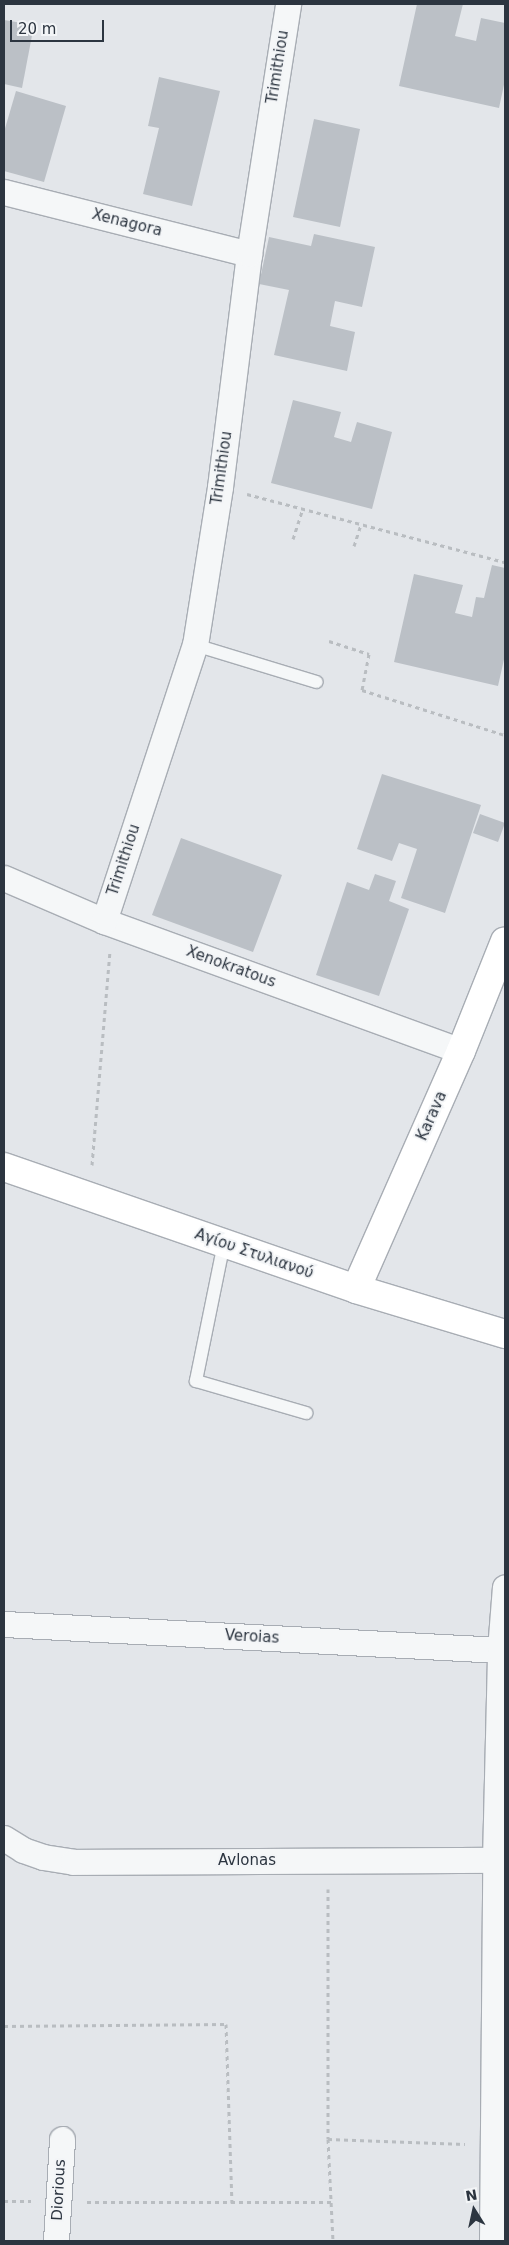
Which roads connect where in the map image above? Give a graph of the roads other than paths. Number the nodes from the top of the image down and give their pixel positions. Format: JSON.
{"nodes":[{"id":1,"x":288,"y":4,"type":"edge"},
{"id":2,"x":4,"y":192,"type":"edge"},
{"id":3,"x":249,"y":254,"type":"junction"},
{"id":4,"x":195,"y":645,"type":"junction"},
{"id":5,"x":318,"y":682,"type":"dead end"},
{"id":6,"x":4,"y":878,"type":"edge"},
{"id":7,"x":108,"y":923,"type":"junction"},
{"id":8,"x":505,"y":941,"type":"edge"},
{"id":9,"x":461,"y":1051,"type":"junction"},
{"id":10,"x":4,"y":1167,"type":"edge"},
{"id":11,"x":224,"y":1243,"type":"junction"},
{"id":12,"x":356,"y":1289,"type":"junction"},
{"id":13,"x":505,"y":1334,"type":"edge"},
{"id":14,"x":306,"y":1413,"type":"dead end"},
{"id":15,"x":505,"y":1587,"type":"edge"},
{"id":16,"x":4,"y":1624,"type":"edge"},
{"id":17,"x":500,"y":1650,"type":"junction"},
{"id":18,"x":4,"y":1838,"type":"edge"},
{"id":19,"x":495,"y":1860,"type":"junction"},
{"id":20,"x":62,"y":2139,"type":"dead end"},
{"id":21,"x":56,"y":2241,"type":"edge"},
{"id":22,"x":492,"y":2241,"type":"edge"}],
"edges":[{"from":1,"to":3,"type":"street","name":"Trimithiou"},
{"from":2,"to":3,"type":"street","name":"Xenagora"},
{"from":3,"to":4,"type":"street","name":"Trimithiou"},
{"from":4,"to":5,"type":"lane"},
{"from":4,"to":7,"type":"street","name":"Trimithiou"},
{"from":6,"to":7,"type":"street","name":"Xenokratous"},
{"from":7,"to":9,"type":"street","name":"Xenokratous"},
{"from":8,"to":9,"type":"street","name":"Karava"},
{"from":9,"to":12,"type":"street","name":"Karava"},
{"from":10,"to":11,"type":"street","name":"Αγίου Στυλιανού"},
{"from":11,"to":12,"type":"street","name":"Αγίου Στυλιανού"},
{"from":11,"to":14,"type":"lane"},
{"from":12,"to":13,"type":"street","name":"Αγίου Στυλιανού"},
{"from":15,"to":17,"type":"street"},
{"from":16,"to":17,"type":"street","name":"Veroias"},
{"from":17,"to":19,"type":"street"},
{"from":18,"to":19,"type":"street","name":"Avlonas"},
{"from":19,"to":22,"type":"street"},
{"from":20,"to":21,"type":"street","name":"Diorious"}]}
